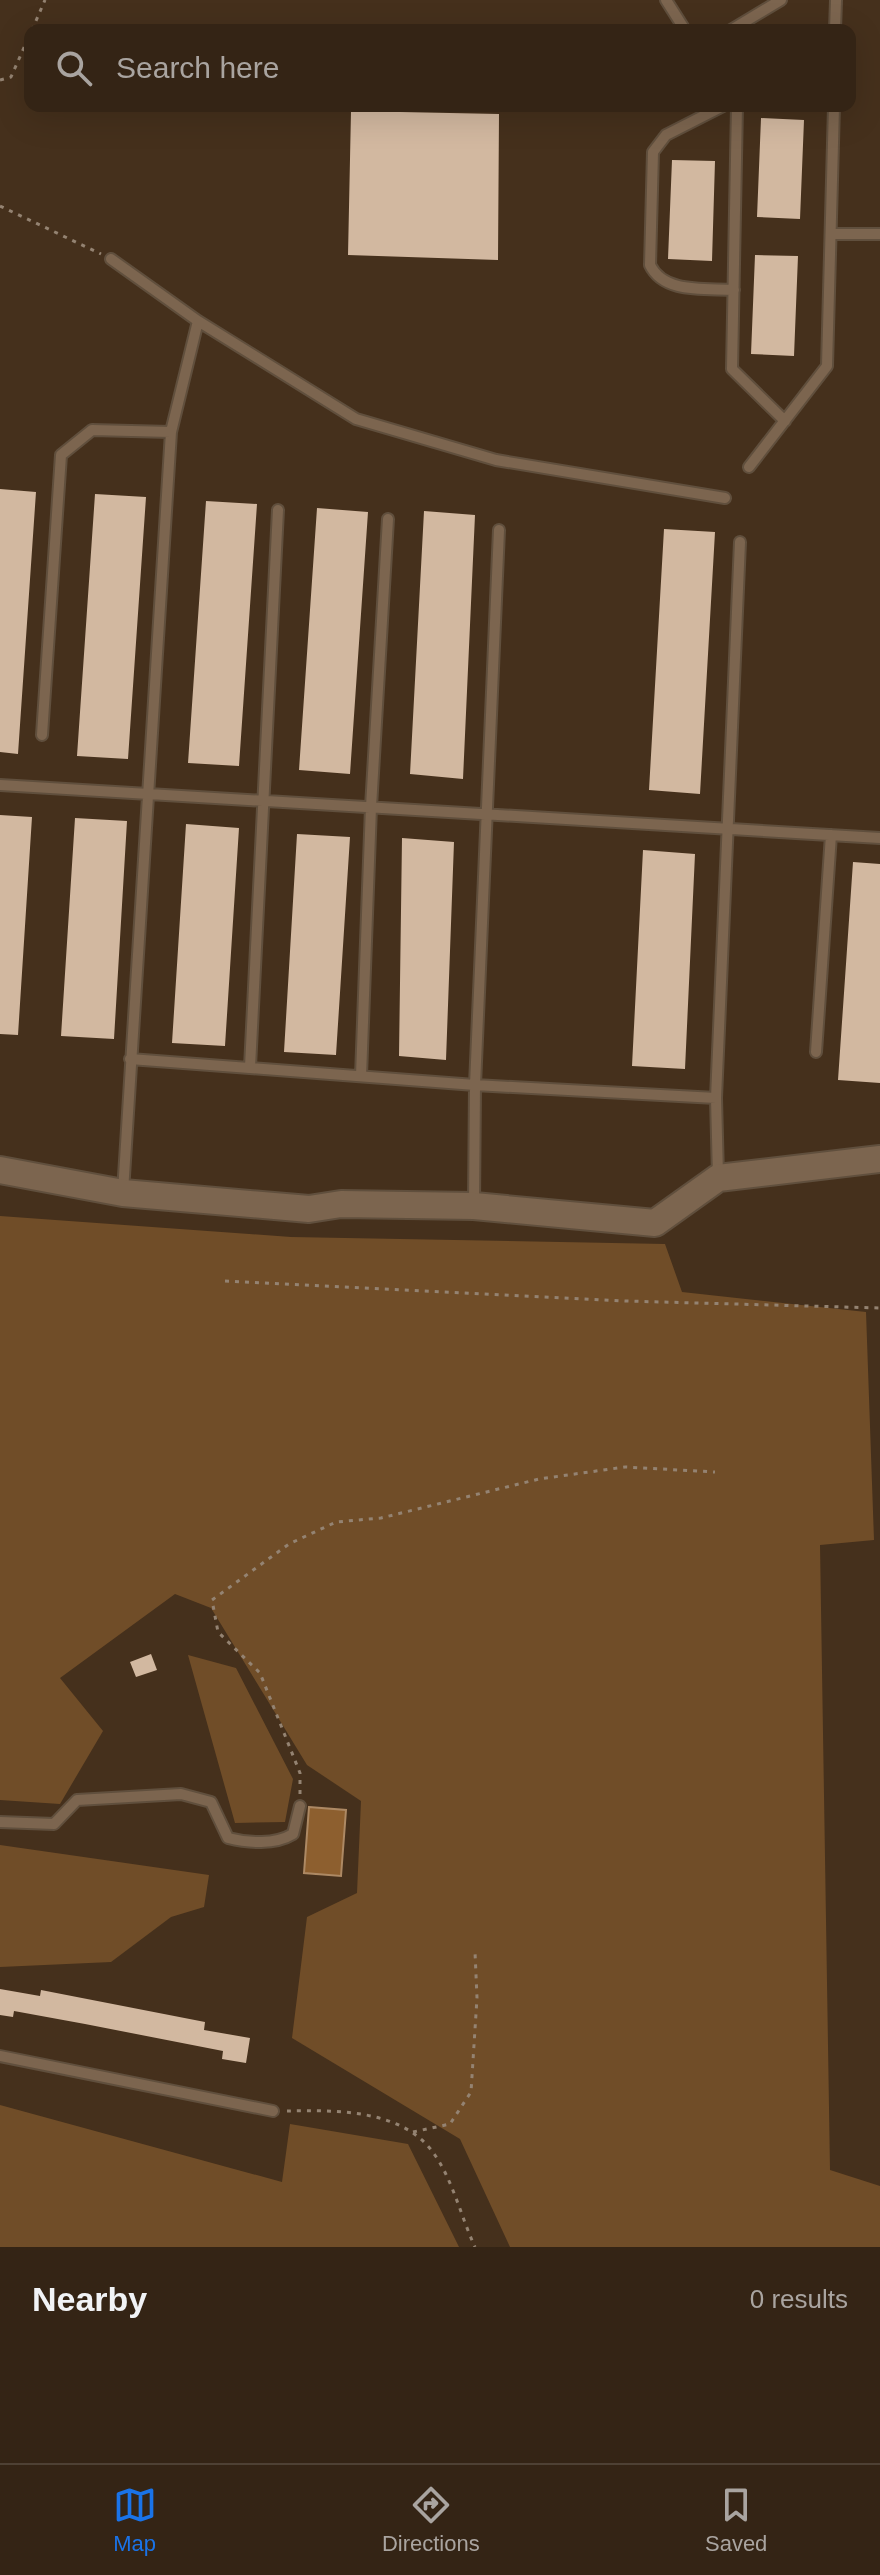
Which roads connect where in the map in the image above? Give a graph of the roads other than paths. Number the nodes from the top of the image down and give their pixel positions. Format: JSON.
{"nodes":[{"id":1,"x":666,"y":0,"type":"edge"},
{"id":2,"x":781,"y":0,"type":"edge"},
{"id":3,"x":836,"y":0,"type":"edge"},
{"id":4,"x":681,"y":24,"type":"edge"},
{"id":5,"x":741,"y":24,"type":"edge"},
{"id":6,"x":835,"y":24,"type":"edge"},
{"id":7,"x":711,"y":112,"type":"edge"},
{"id":8,"x":737,"y":112,"type":"edge"},
{"id":9,"x":834,"y":112,"type":"edge"},
{"id":10,"x":831,"y":234,"type":"junction"},
{"id":11,"x":880,"y":234,"type":"edge"},
{"id":12,"x":111,"y":259,"type":"road end"},
{"id":13,"x":734,"y":290,"type":"junction"},
{"id":14,"x":198,"y":321,"type":"junction"},
{"id":15,"x":785,"y":421,"type":"junction"},
{"id":16,"x":171,"y":432,"type":"junction"},
{"id":17,"x":749,"y":467,"type":"dead end"},
{"id":18,"x":725,"y":498,"type":"dead end"},
{"id":19,"x":278,"y":510,"type":"dead end"},
{"id":20,"x":388,"y":519,"type":"dead end"},
{"id":21,"x":499,"y":530,"type":"dead end"},
{"id":22,"x":740,"y":542,"type":"dead end"},
{"id":23,"x":42,"y":735,"type":"dead end"},
{"id":24,"x":0,"y":785,"type":"edge"},
{"id":25,"x":147,"y":793,"type":"junction"},
{"id":26,"x":263,"y":800,"type":"junction"},
{"id":27,"x":371,"y":807,"type":"junction"},
{"id":28,"x":486,"y":813,"type":"junction"},
{"id":29,"x":726,"y":827,"type":"junction"},
{"id":30,"x":831,"y":835,"type":"junction"},
{"id":31,"x":880,"y":838,"type":"edge"},
{"id":32,"x":816,"y":1052,"type":"dead end"},
{"id":33,"x":130,"y":1059,"type":"junction"},
{"id":34,"x":250,"y":1067,"type":"junction"},
{"id":35,"x":361,"y":1076,"type":"junction"},
{"id":36,"x":475,"y":1085,"type":"junction"},
{"id":37,"x":716,"y":1098,"type":"junction"},
{"id":38,"x":880,"y":1159,"type":"edge"},
{"id":39,"x":0,"y":1170,"type":"edge"},
{"id":40,"x":718,"y":1178,"type":"junction"},
{"id":41,"x":123,"y":1193,"type":"junction"},
{"id":42,"x":474,"y":1206,"type":"junction"},
{"id":43,"x":300,"y":1806,"type":"road end"},
{"id":44,"x":0,"y":1822,"type":"edge"},
{"id":45,"x":0,"y":2056,"type":"edge"},
{"id":46,"x":273,"y":2111,"type":"dead end"}],
"edges":[{"from":1,"to":4,"type":"lane"},
{"from":2,"to":5,"type":"lane"},
{"from":3,"to":6,"type":"lane"},
{"from":7,"to":13,"type":"lane"},
{"from":8,"to":13,"type":"lane"},
{"from":9,"to":10,"type":"lane"},
{"from":10,"to":11,"type":"lane"},
{"from":10,"to":15,"type":"lane"},
{"from":12,"to":14,"type":"lane"},
{"from":13,"to":15,"type":"lane"},
{"from":14,"to":16,"type":"lane"},
{"from":14,"to":18,"type":"lane"},
{"from":15,"to":17,"type":"lane"},
{"from":16,"to":23,"type":"lane"},
{"from":16,"to":25,"type":"lane"},
{"from":19,"to":26,"type":"lane"},
{"from":20,"to":27,"type":"lane"},
{"from":21,"to":28,"type":"lane"},
{"from":22,"to":29,"type":"lane"},
{"from":24,"to":25,"type":"lane"},
{"from":25,"to":26,"type":"lane"},
{"from":25,"to":33,"type":"lane"},
{"from":26,"to":27,"type":"lane"},
{"from":26,"to":34,"type":"lane"},
{"from":27,"to":28,"type":"lane"},
{"from":27,"to":35,"type":"lane"},
{"from":28,"to":29,"type":"lane"},
{"from":28,"to":36,"type":"lane"},
{"from":29,"to":30,"type":"lane"},
{"from":29,"to":37,"type":"lane"},
{"from":30,"to":31,"type":"lane"},
{"from":30,"to":32,"type":"lane"},
{"from":33,"to":34,"type":"lane"},
{"from":33,"to":41,"type":"lane"},
{"from":34,"to":35,"type":"lane"},
{"from":35,"to":36,"type":"lane"},
{"from":36,"to":37,"type":"lane"},
{"from":36,"to":42,"type":"lane"},
{"from":37,"to":40,"type":"lane"},
{"from":38,"to":40,"type":"street"},
{"from":39,"to":41,"type":"street"},
{"from":40,"to":42,"type":"street"},
{"from":41,"to":42,"type":"street"},
{"from":43,"to":44,"type":"lane"},
{"from":45,"to":46,"type":"lane"}]}
